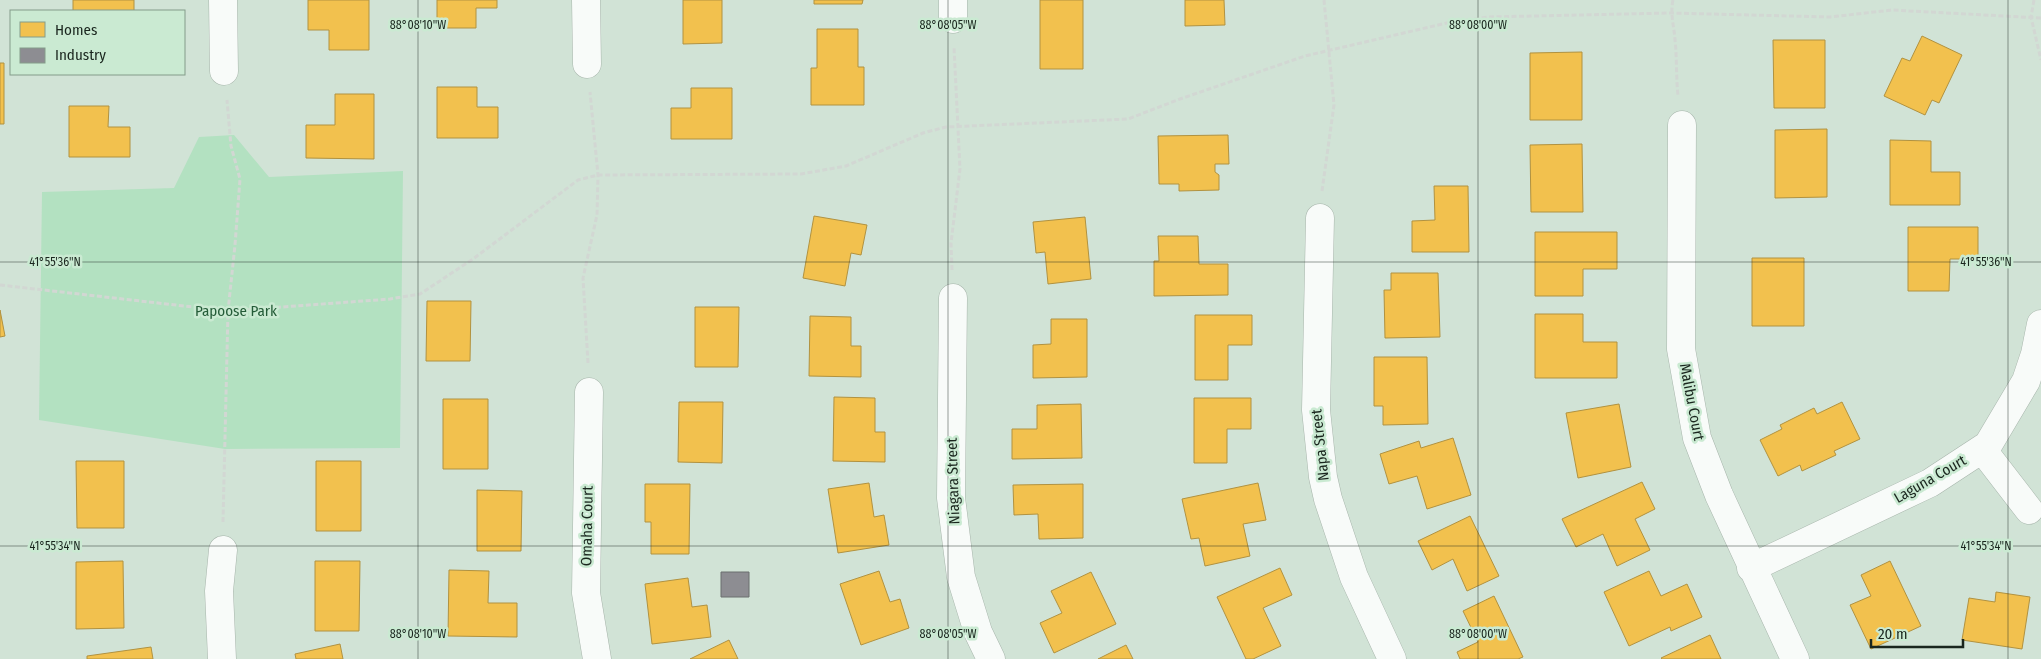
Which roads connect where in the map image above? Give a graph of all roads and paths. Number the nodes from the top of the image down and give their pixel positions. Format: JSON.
{"nodes":[{"id":1,"x":223,"y":0,"type":"edge"},
{"id":2,"x":586,"y":0,"type":"edge"},
{"id":3,"x":1324,"y":0,"type":"edge"},
{"id":4,"x":1673,"y":0,"type":"edge"},
{"id":5,"x":2034,"y":0,"type":"edge"},
{"id":6,"x":953,"y":10,"type":"edge"},
{"id":7,"x":1670,"y":13,"type":"junction"},
{"id":8,"x":2032,"y":17,"type":"junction"},
{"id":9,"x":2041,"y":18,"type":"edge"},
{"id":10,"x":1329,"y":50,"type":"junction"},
{"id":11,"x":2041,"y":60,"type":"edge"},
{"id":12,"x":586,"y":64,"type":"joint"},
{"id":13,"x":224,"y":71,"type":"joint"},
{"id":14,"x":1682,"y":125,"type":"joint"},
{"id":15,"x":957,"y":127,"type":"junction"},
{"id":16,"x":598,"y":175,"type":"junction"},
{"id":17,"x":1320,"y":218,"type":"joint"},
{"id":18,"x":0,"y":285,"type":"edge"},
{"id":19,"x":953,"y":298,"type":"joint"},
{"id":20,"x":228,"y":311,"type":"junction"},
{"id":21,"x":2041,"y":324,"type":"edge"},
{"id":22,"x":589,"y":392,"type":"joint"},
{"id":23,"x":1982,"y":449,"type":"junction"},
{"id":24,"x":2029,"y":510,"type":"dead end"},
{"id":25,"x":223,"y":550,"type":"joint"},
{"id":26,"x":1751,"y":568,"type":"junction"},
{"id":27,"x":222,"y":659,"type":"edge"},
{"id":28,"x":597,"y":659,"type":"edge"},
{"id":29,"x":991,"y":659,"type":"edge"},
{"id":30,"x":1392,"y":659,"type":"edge"},
{"id":31,"x":1795,"y":659,"type":"edge"}],
"edges":[{"from":1,"to":13,"type":"street"},
{"from":2,"to":12,"type":"street"},
{"from":3,"to":10,"type":"path"},
{"from":4,"to":7,"type":"path"},
{"from":5,"to":8,"type":"path"},
{"from":6,"to":15,"type":"path"},
{"from":7,"to":8,"type":"path"},
{"from":7,"to":10,"type":"path"},
{"from":7,"to":14,"type":"path"},
{"from":8,"to":9,"type":"path"},
{"from":8,"to":11,"type":"path"},
{"from":10,"to":15,"type":"path"},
{"from":10,"to":17,"type":"path"},
{"from":12,"to":16,"type":"path"},
{"from":13,"to":20,"type":"path"},
{"from":14,"to":26,"type":"street","name":"Malibu Court"},
{"from":15,"to":16,"type":"path"},
{"from":15,"to":19,"type":"path"},
{"from":16,"to":20,"type":"path"},
{"from":16,"to":22,"type":"path"},
{"from":17,"to":30,"type":"street","name":"Napa Street"},
{"from":18,"to":20,"type":"path"},
{"from":19,"to":29,"type":"street","name":"Niagara Street"},
{"from":20,"to":25,"type":"path"},
{"from":21,"to":23,"type":"street","name":"Laguna Court"},
{"from":22,"to":28,"type":"street","name":"Omaha Court"},
{"from":23,"to":24,"type":"street"},
{"from":23,"to":26,"type":"street","name":"Laguna Court"},
{"from":25,"to":27,"type":"street"},
{"from":26,"to":31,"type":"street","name":"Malibu Court"}]}
